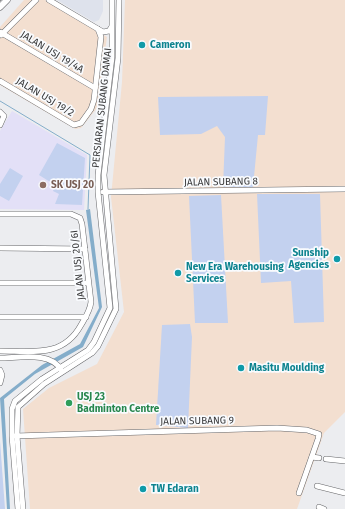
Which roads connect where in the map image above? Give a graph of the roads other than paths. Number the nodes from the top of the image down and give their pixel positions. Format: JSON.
{"nodes":[{"id":1,"x":7,"y":0,"type":"edge"},
{"id":2,"x":36,"y":0,"type":"edge"},
{"id":3,"x":49,"y":0,"type":"edge"},
{"id":4,"x":112,"y":0,"type":"edge"},
{"id":5,"x":119,"y":0,"type":"edge"},
{"id":6,"x":0,"y":6,"type":"edge"},
{"id":7,"x":112,"y":25,"type":"junction"},
{"id":8,"x":98,"y":29,"type":"junction"},
{"id":9,"x":1,"y":33,"type":"edge"},
{"id":10,"x":0,"y":81,"type":"edge"},
{"id":11,"x":95,"y":88,"type":"junction"},
{"id":12,"x":0,"y":112,"type":"edge"},
{"id":13,"x":0,"y":125,"type":"edge"},
{"id":14,"x":345,"y":189,"type":"edge"},
{"id":15,"x":98,"y":192,"type":"junction"},
{"id":16,"x":105,"y":192,"type":"junction"},
{"id":17,"x":0,"y":214,"type":"edge"},
{"id":18,"x":0,"y":248,"type":"edge"},
{"id":19,"x":84,"y":248,"type":"junction"},
{"id":20,"x":0,"y":283,"type":"edge"},
{"id":21,"x":88,"y":283,"type":"junction"},
{"id":22,"x":86,"y":316,"type":"junction"},
{"id":23,"x":0,"y":317,"type":"edge"},
{"id":24,"x":0,"y":351,"type":"edge"},
{"id":25,"x":0,"y":358,"type":"edge"},
{"id":26,"x":61,"y":368,"type":"junction"},
{"id":27,"x":0,"y":370,"type":"edge"},
{"id":28,"x":0,"y":382,"type":"edge"},
{"id":29,"x":15,"y":436,"type":"junction"},
{"id":30,"x":312,"y":458,"type":"junction"},
{"id":31,"x":319,"y":458,"type":"dead end"},
{"id":32,"x":326,"y":459,"type":"dead end"},
{"id":33,"x":345,"y":461,"type":"edge"},
{"id":34,"x":317,"y":486,"type":"dead end"},
{"id":35,"x":299,"y":493,"type":"dead end"},
{"id":36,"x":345,"y":493,"type":"edge"},
{"id":37,"x":18,"y":509,"type":"edge"},
{"id":38,"x":23,"y":509,"type":"edge"}],
"edges":[{"from":1,"to":6,"type":"main road"},
{"from":2,"to":9,"type":"street"},
{"from":3,"to":8,"type":"street"},
{"from":4,"to":7,"type":"street","name":"PERSIARAN SUBANG DAMAI"},
{"from":5,"to":16,"type":"street","name":"PERSIARAN SUBANG DAMAI"},
{"from":7,"to":8,"type":"street"},
{"from":7,"to":15,"type":"street","name":"PERSIARAN SUBANG DAMAI"},
{"from":8,"to":11,"type":"street"},
{"from":9,"to":11,"type":"street","name":"JALAN USJ 19/4A"},
{"from":10,"to":11,"type":"street","name":"JALAN USJ 19/2"},
{"from":12,"to":13,"type":"street"},
{"from":14,"to":16,"type":"street","name":"JALAN SUBANG 8"},
{"from":15,"to":16,"type":"street","name":"JALAN SUBANG 8"},
{"from":15,"to":26,"type":"street","name":"PERSIARAN SUBANG DAMAI"},
{"from":16,"to":26,"type":"street","name":"PERSIARAN SUBANG DAMAI"},
{"from":17,"to":19,"type":"street","name":"JALAN USJ 20/6I"},
{"from":18,"to":19,"type":"street"},
{"from":19,"to":21,"type":"street","name":"JALAN USJ 20/6I"},
{"from":20,"to":21,"type":"street"},
{"from":21,"to":22,"type":"street","name":"JALAN USJ 20/6I"},
{"from":22,"to":23,"type":"street"},
{"from":22,"to":24,"type":"street","name":"JALAN USJ 20/6I"},
{"from":25,"to":26,"type":"street"},
{"from":26,"to":29,"type":"street","name":"PERSIARAN SUBANG DAMAI"},
{"from":27,"to":28,"type":"street"},
{"from":29,"to":30,"type":"street","name":"JALAN SUBANG 9"},
{"from":29,"to":37,"type":"street","name":"PERSIARAN SUBANG DAMAI"},
{"from":29,"to":38,"type":"street","name":"PERSIARAN SUBANG DAMAI"},
{"from":30,"to":31,"type":"street"},
{"from":30,"to":35,"type":"street","name":"JALAN SUBANG 9"},
{"from":32,"to":33,"type":"street"},
{"from":34,"to":36,"type":"street"}]}
